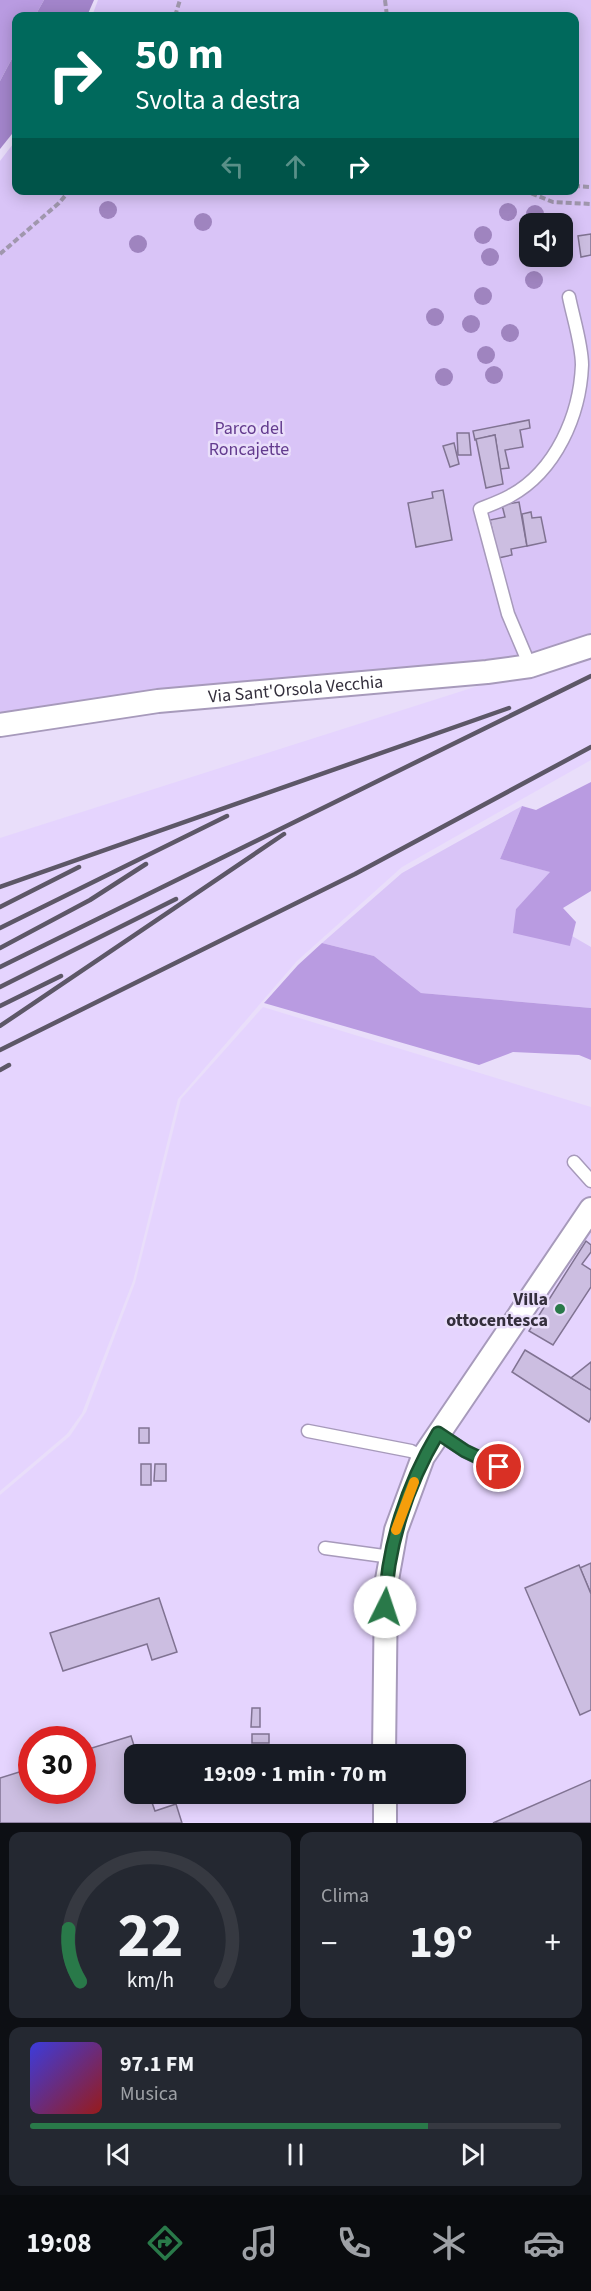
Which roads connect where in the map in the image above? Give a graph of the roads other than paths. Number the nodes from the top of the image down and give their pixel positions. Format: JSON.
{"nodes":[{"id":1,"x":569,"y":297,"type":"dead end"},
{"id":2,"x":591,"y":646,"type":"edge"},
{"id":3,"x":530,"y":666,"type":"junction"},
{"id":4,"x":0,"y":725,"type":"edge"},
{"id":5,"x":574,"y":1162,"type":"dead end"},
{"id":6,"x":591,"y":1181,"type":"edge"},
{"id":7,"x":591,"y":1209,"type":"edge"},
{"id":8,"x":308,"y":1431,"type":"dead end"},
{"id":9,"x":438,"y":1433,"type":"junction"},
{"id":10,"x":423,"y":1457,"type":"junction"},
{"id":11,"x":499,"y":1467,"type":"dead end"},
{"id":12,"x":325,"y":1548,"type":"dead end"},
{"id":13,"x":391,"y":1557,"type":"junction"},
{"id":14,"x":384,"y":1744,"type":"edge"},
{"id":15,"x":385,"y":1804,"type":"edge"},
{"id":16,"x":385,"y":1823,"type":"edge"}],
"edges":[{"from":1,"to":3,"type":"lane"},
{"from":2,"to":3,"type":"street","name":"Via Sant'Orsola Vecchia"},
{"from":3,"to":4,"type":"street","name":"Via Sant'Orsola Vecchia"},
{"from":5,"to":6,"type":"lane"},
{"from":7,"to":9,"type":"street"},
{"from":8,"to":10,"type":"lane"},
{"from":9,"to":10,"type":"street"},
{"from":9,"to":11,"type":"lane"},
{"from":10,"to":13,"type":"street"},
{"from":12,"to":13,"type":"lane"},
{"from":13,"to":14,"type":"street"},
{"from":15,"to":16,"type":"street"}]}
